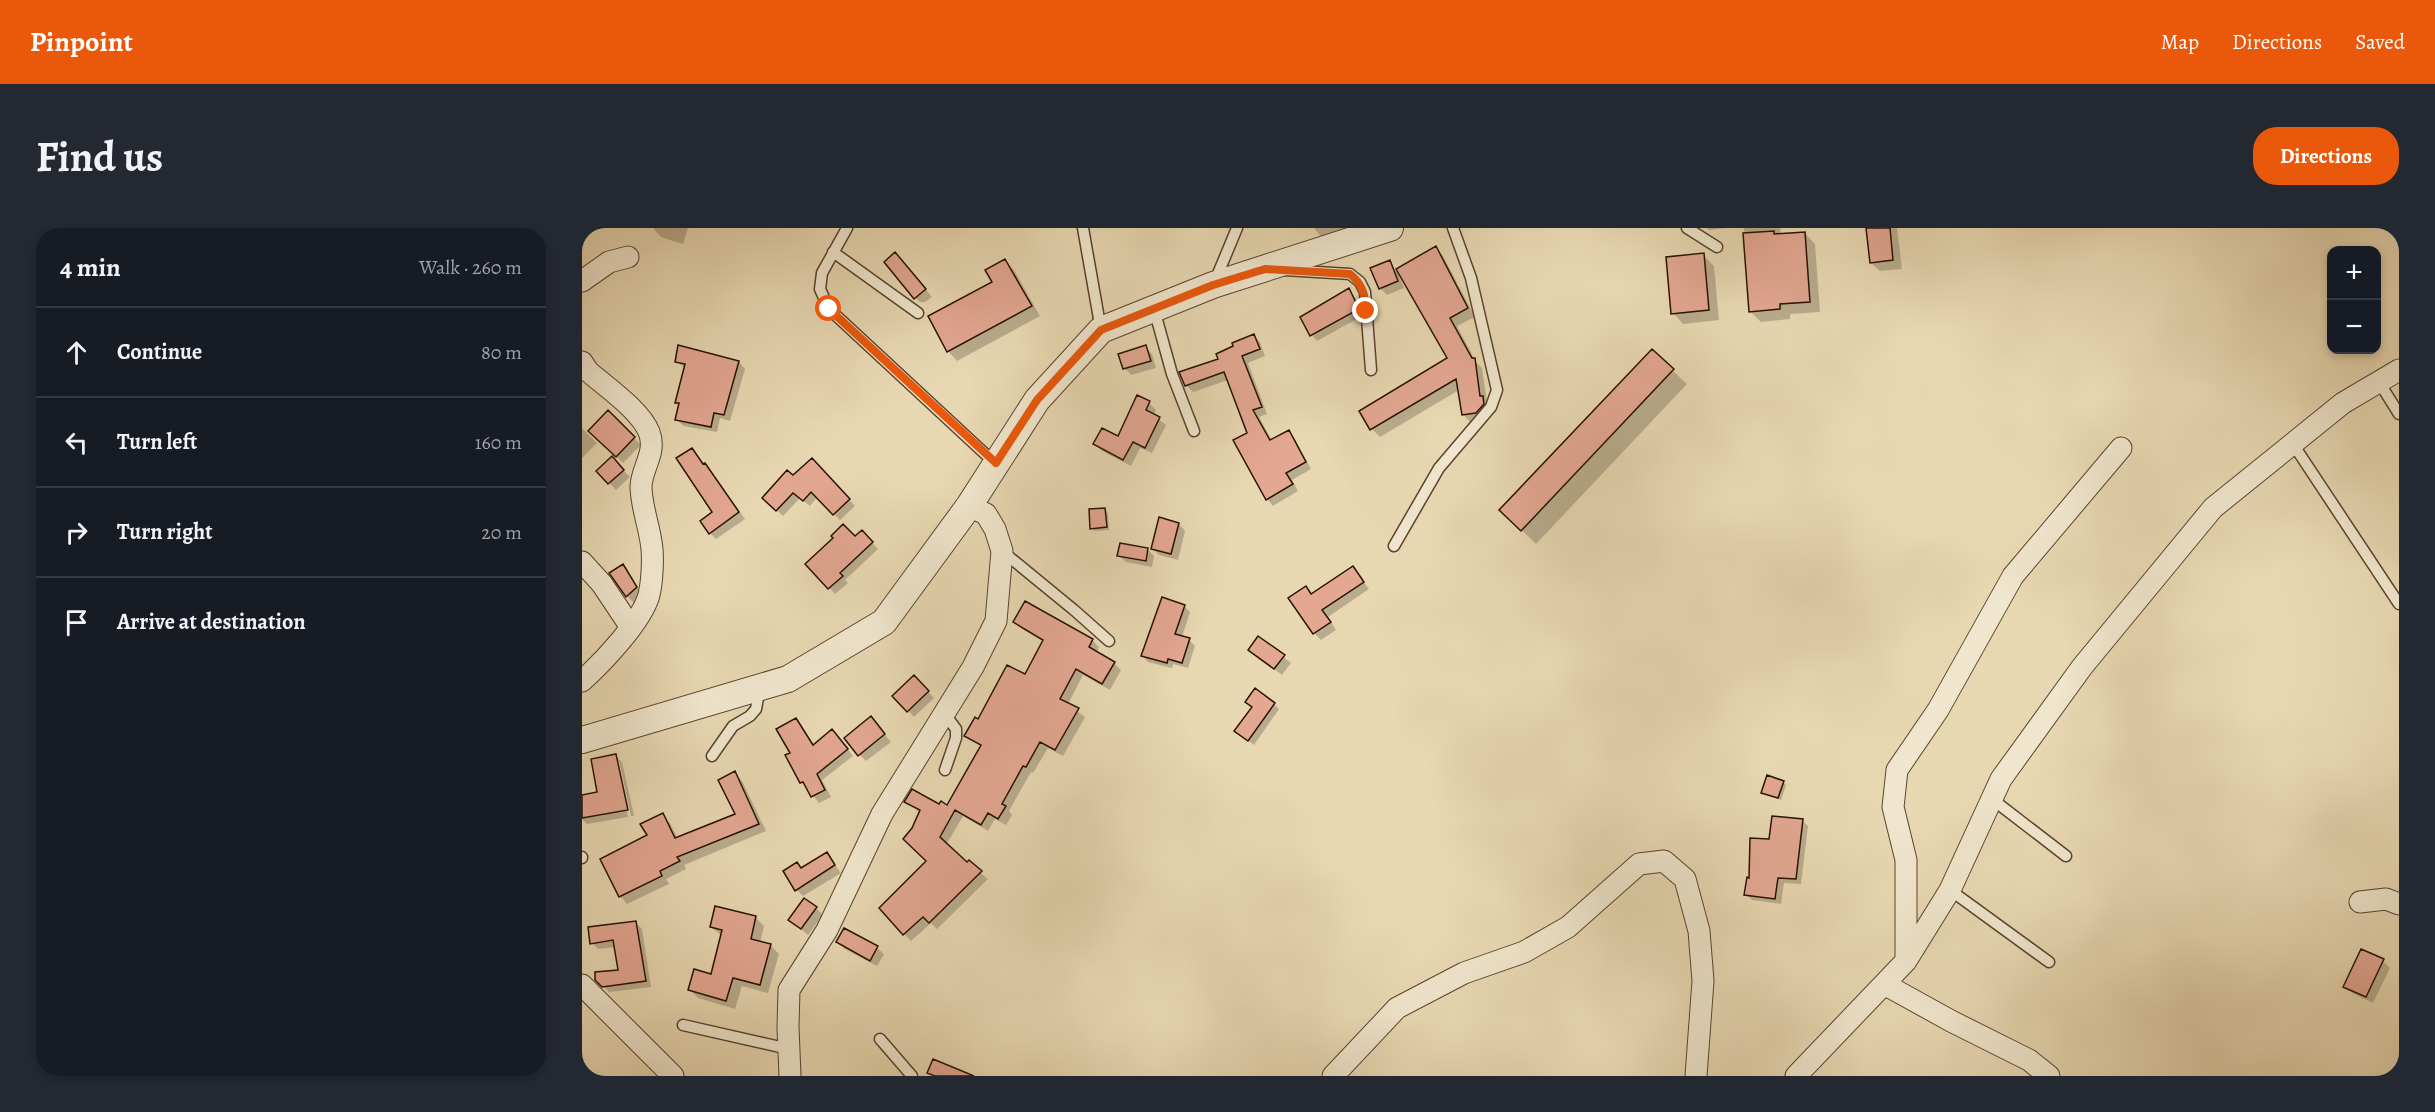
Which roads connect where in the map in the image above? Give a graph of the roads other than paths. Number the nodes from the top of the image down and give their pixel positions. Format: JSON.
{"nodes":[{"id":1,"x":847,"y":228,"type":"edge"},
{"id":2,"x":1083,"y":228,"type":"edge"},
{"id":3,"x":1237,"y":228,"type":"edge"},
{"id":4,"x":1390,"y":228,"type":"edge"},
{"id":5,"x":1453,"y":228,"type":"edge"},
{"id":6,"x":1687,"y":228,"type":"edge"},
{"id":7,"x":1717,"y":247,"type":"dead end"},
{"id":8,"x":833,"y":252,"type":"junction"},
{"id":9,"x":628,"y":257,"type":"dead end"},
{"id":10,"x":1265,"y":269,"type":"junction"},
{"id":11,"x":582,"y":281,"type":"edge"},
{"id":12,"x":1213,"y":285,"type":"junction"},
{"id":13,"x":1154,"y":309,"type":"junction"},
{"id":14,"x":918,"y":313,"type":"dead end"},
{"id":15,"x":1101,"y":330,"type":"junction"},
{"id":16,"x":582,"y":362,"type":"edge"},
{"id":17,"x":1371,"y":370,"type":"dead end"},
{"id":18,"x":2399,"y":370,"type":"edge"},
{"id":19,"x":2379,"y":382,"type":"junction"},
{"id":20,"x":2399,"y":414,"type":"edge"},
{"id":21,"x":1194,"y":431,"type":"dead end"},
{"id":22,"x":2293,"y":444,"type":"junction"},
{"id":23,"x":2121,"y":448,"type":"dead end"},
{"id":24,"x":996,"y":463,"type":"junction"},
{"id":25,"x":969,"y":506,"type":"junction"},
{"id":26,"x":1394,"y":546,"type":"dead end"},
{"id":27,"x":1002,"y":551,"type":"junction"},
{"id":28,"x":582,"y":562,"type":"edge"},
{"id":29,"x":2399,"y":604,"type":"edge"},
{"id":30,"x":630,"y":626,"type":"junction"},
{"id":31,"x":1109,"y":641,"type":"dead end"},
{"id":32,"x":582,"y":681,"type":"edge"},
{"id":33,"x":760,"y":687,"type":"junction"},
{"id":34,"x":944,"y":713,"type":"junction"},
{"id":35,"x":582,"y":740,"type":"edge"},
{"id":36,"x":712,"y":756,"type":"dead end"},
{"id":37,"x":945,"y":770,"type":"dead end"},
{"id":38,"x":1992,"y":799,"type":"junction"},
{"id":39,"x":2066,"y":856,"type":"dead end"},
{"id":40,"x":1950,"y":890,"type":"junction"},
{"id":41,"x":2361,"y":902,"type":"dead end"},
{"id":42,"x":2399,"y":904,"type":"edge"},
{"id":43,"x":1906,"y":962,"type":"junction"},
{"id":44,"x":2049,"y":962,"type":"dead end"},
{"id":45,"x":1884,"y":984,"type":"junction"},
{"id":46,"x":582,"y":985,"type":"edge"},
{"id":47,"x":683,"y":1025,"type":"dead end"},
{"id":48,"x":880,"y":1039,"type":"dead end"},
{"id":49,"x":789,"y":1049,"type":"junction"},
{"id":50,"x":673,"y":1076,"type":"edge"},
{"id":51,"x":790,"y":1076,"type":"edge"},
{"id":52,"x":912,"y":1076,"type":"edge"},
{"id":53,"x":1333,"y":1076,"type":"edge"},
{"id":54,"x":1696,"y":1076,"type":"edge"},
{"id":55,"x":1796,"y":1076,"type":"edge"},
{"id":56,"x":2049,"y":1076,"type":"edge"}],
"edges":[{"from":1,"to":8,"type":"lane"},
{"from":2,"to":15,"type":"lane"},
{"from":3,"to":12,"type":"lane"},
{"from":4,"to":10,"type":"street"},
{"from":5,"to":26,"type":"lane"},
{"from":6,"to":7,"type":"lane"},
{"from":8,"to":14,"type":"lane"},
{"from":8,"to":24,"type":"lane"},
{"from":9,"to":11,"type":"street"},
{"from":10,"to":12,"type":"street"},
{"from":10,"to":17,"type":"lane"},
{"from":12,"to":13,"type":"street"},
{"from":13,"to":15,"type":"street"},
{"from":13,"to":21,"type":"lane"},
{"from":15,"to":24,"type":"street"},
{"from":16,"to":30,"type":"street"},
{"from":18,"to":19,"type":"street"},
{"from":19,"to":20,"type":"lane"},
{"from":19,"to":22,"type":"street"},
{"from":22,"to":29,"type":"lane"},
{"from":22,"to":38,"type":"street"},
{"from":23,"to":43,"type":"street"},
{"from":24,"to":25,"type":"street"},
{"from":25,"to":27,"type":"street"},
{"from":25,"to":33,"type":"street"},
{"from":27,"to":31,"type":"lane"},
{"from":27,"to":34,"type":"street"},
{"from":28,"to":30,"type":"street"},
{"from":30,"to":32,"type":"street"},
{"from":33,"to":35,"type":"street"},
{"from":33,"to":36,"type":"lane"},
{"from":34,"to":37,"type":"lane"},
{"from":34,"to":49,"type":"street"},
{"from":38,"to":39,"type":"lane"},
{"from":38,"to":40,"type":"street"},
{"from":40,"to":43,"type":"street"},
{"from":40,"to":44,"type":"lane"},
{"from":41,"to":42,"type":"street"},
{"from":43,"to":45,"type":"street"},
{"from":45,"to":55,"type":"street"},
{"from":45,"to":56,"type":"street"},
{"from":46,"to":50,"type":"street"},
{"from":47,"to":49,"type":"lane"},
{"from":48,"to":52,"type":"lane"},
{"from":49,"to":51,"type":"street"},
{"from":53,"to":54,"type":"street"}]}
